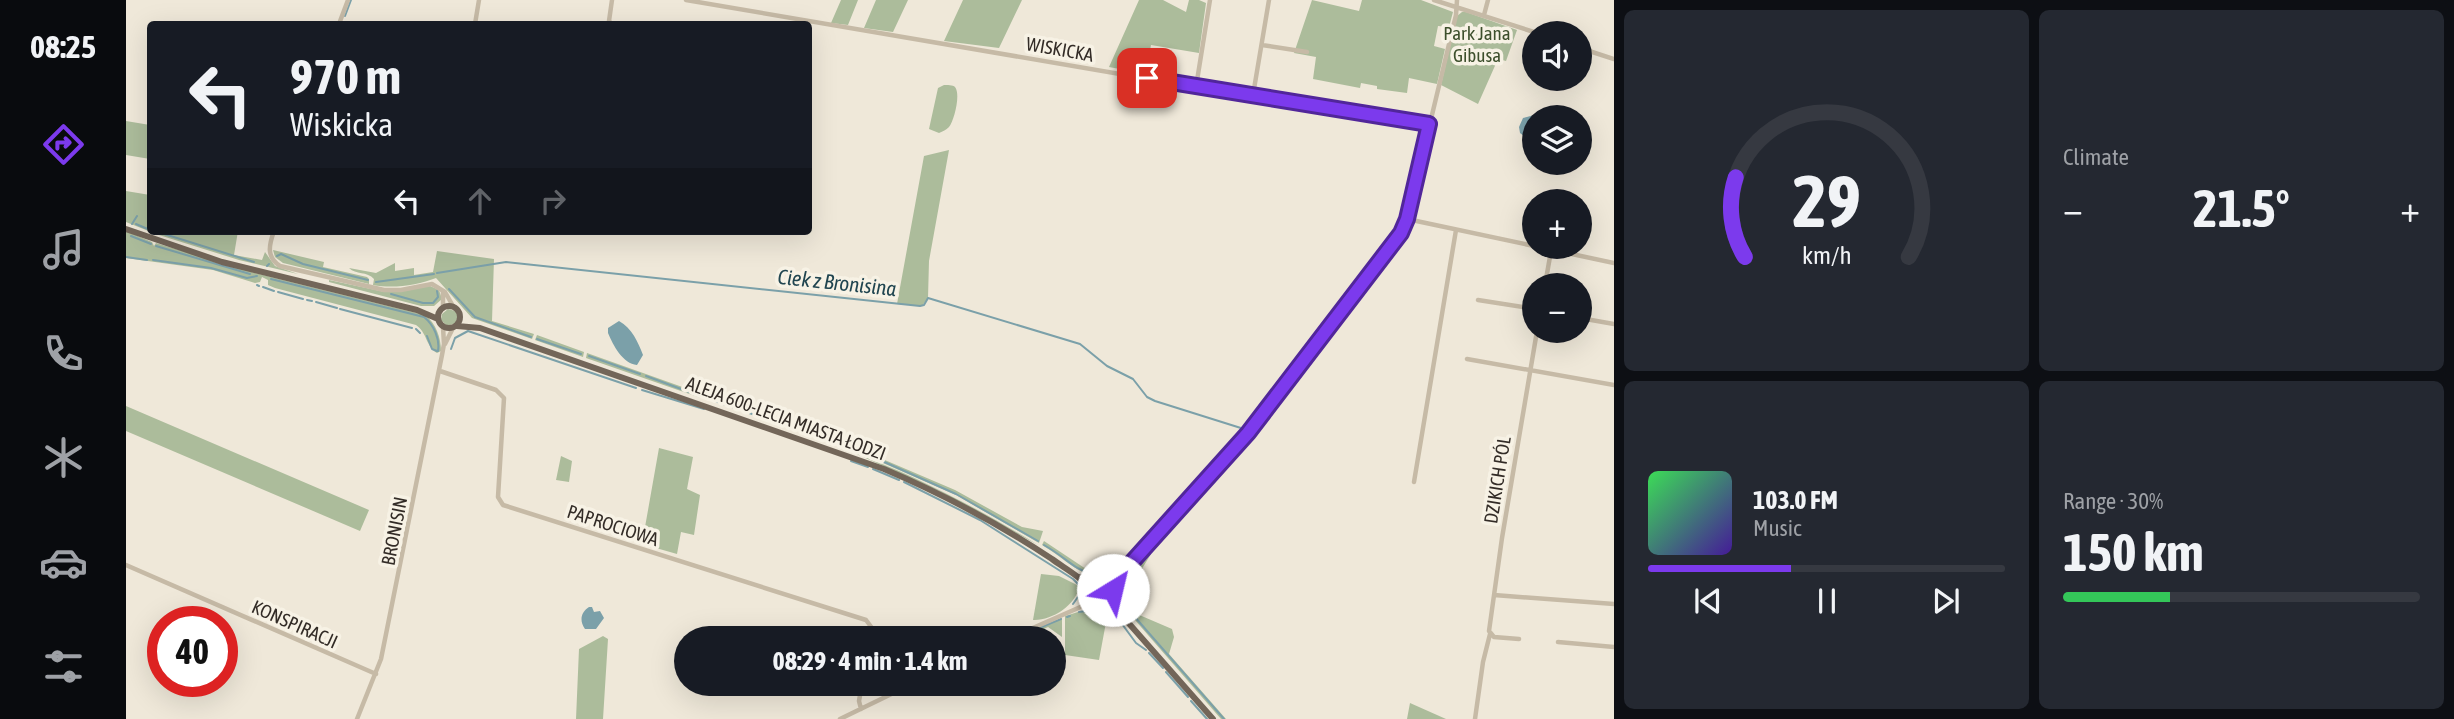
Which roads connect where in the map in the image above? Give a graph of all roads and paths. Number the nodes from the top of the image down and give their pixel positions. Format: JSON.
{"nodes":[{"id":1,"x":348,"y":0,"type":"edge"},
{"id":2,"x":480,"y":0,"type":"edge"},
{"id":3,"x":612,"y":0,"type":"edge"},
{"id":4,"x":686,"y":0,"type":"edge"},
{"id":5,"x":1210,"y":0,"type":"edge"},
{"id":6,"x":1269,"y":0,"type":"edge"},
{"id":7,"x":1434,"y":0,"type":"edge"},
{"id":8,"x":1457,"y":0,"type":"edge"},
{"id":9,"x":1488,"y":0,"type":"edge"},
{"id":10,"x":1457,"y":7,"type":"junction"},
{"id":11,"x":1484,"y":15,"type":"junction"},
{"id":12,"x":340,"y":21,"type":"edge"},
{"id":13,"x":476,"y":21,"type":"edge"},
{"id":14,"x":609,"y":21,"type":"edge"},
{"id":15,"x":809,"y":21,"type":"edge"},
{"id":16,"x":812,"y":21,"type":"edge"},
{"id":17,"x":1522,"y":28,"type":"edge"},
{"id":18,"x":1262,"y":44,"type":"junction"},
{"id":19,"x":1307,"y":52,"type":"dead end"},
{"id":20,"x":1592,"y":52,"type":"edge"},
{"id":21,"x":1614,"y":59,"type":"edge"},
{"id":22,"x":1196,"y":87,"type":"junction"},
{"id":23,"x":1253,"y":95,"type":"junction"},
{"id":24,"x":1429,"y":124,"type":"junction"},
{"id":25,"x":1407,"y":219,"type":"junction"},
{"id":26,"x":126,"y":229,"type":"edge"},
{"id":27,"x":1456,"y":230,"type":"junction"},
{"id":28,"x":273,"y":235,"type":"edge"},
{"id":29,"x":1522,"y":245,"type":"edge"},
{"id":30,"x":1592,"y":259,"type":"edge"},
{"id":31,"x":1614,"y":263,"type":"edge"},
{"id":32,"x":443,"y":290,"type":"junction"},
{"id":33,"x":1478,"y":300,"type":"dead end"},
{"id":34,"x":453,"y":306,"type":"junction"},
{"id":35,"x":1522,"y":307,"type":"edge"},
{"id":36,"x":442,"y":309,"type":"junction"},
{"id":37,"x":416,"y":310,"type":"junction"},
{"id":38,"x":461,"y":317,"type":"junction"},
{"id":39,"x":438,"y":319,"type":"junction"},
{"id":40,"x":1592,"y":320,"type":"edge"},
{"id":41,"x":1614,"y":324,"type":"edge"},
{"id":42,"x":443,"y":327,"type":"junction"},
{"id":43,"x":455,"y":327,"type":"junction"},
{"id":44,"x":480,"y":328,"type":"junction"},
{"id":45,"x":1535,"y":343,"type":"edge"},
{"id":46,"x":444,"y":344,"type":"junction"},
{"id":47,"x":1467,"y":359,"type":"dead end"},
{"id":48,"x":1530,"y":370,"type":"junction"},
{"id":49,"x":439,"y":371,"type":"junction"},
{"id":50,"x":1614,"y":385,"type":"edge"},
{"id":51,"x":1414,"y":482,"type":"dead end"},
{"id":52,"x":126,"y":565,"type":"edge"},
{"id":53,"x":1067,"y":569,"type":"junction"},
{"id":54,"x":1123,"y":572,"type":"junction"},
{"id":55,"x":1096,"y":582,"type":"junction"},
{"id":56,"x":1106,"y":582,"type":"junction"},
{"id":57,"x":1090,"y":592,"type":"junction"},
{"id":58,"x":1112,"y":594,"type":"junction"},
{"id":59,"x":1494,"y":595,"type":"junction"},
{"id":60,"x":1094,"y":601,"type":"junction"},
{"id":61,"x":1105,"y":603,"type":"junction"},
{"id":62,"x":1614,"y":604,"type":"edge"},
{"id":63,"x":1075,"y":608,"type":"junction"},
{"id":64,"x":1125,"y":619,"type":"junction"},
{"id":65,"x":870,"y":626,"type":"edge"},
{"id":66,"x":1036,"y":626,"type":"edge"},
{"id":67,"x":1490,"y":634,"type":"junction"},
{"id":68,"x":1519,"y":639,"type":"dead end"},
{"id":69,"x":1558,"y":642,"type":"dead end"},
{"id":70,"x":1614,"y":647,"type":"edge"},
{"id":71,"x":376,"y":674,"type":"junction"},
{"id":72,"x":860,"y":696,"type":"edge"},
{"id":73,"x":888,"y":696,"type":"edge"},
{"id":74,"x":861,"y":709,"type":"junction"},
{"id":75,"x":357,"y":719,"type":"edge"},
{"id":76,"x":840,"y":719,"type":"edge"},
{"id":77,"x":1213,"y":719,"type":"edge"},
{"id":78,"x":1475,"y":719,"type":"edge"}],
"edges":[{"from":1,"to":12,"type":"street"},
{"from":2,"to":13,"type":"street"},
{"from":3,"to":14,"type":"street"},
{"from":4,"to":15,"type":"street","name":"WISKICKA"},
{"from":5,"to":22,"type":"street"},
{"from":6,"to":18,"type":"street"},
{"from":7,"to":10,"type":"street"},
{"from":8,"to":10,"type":"street"},
{"from":9,"to":11,"type":"street"},
{"from":10,"to":11,"type":"street"},
{"from":10,"to":24,"type":"street"},
{"from":11,"to":17,"type":"street"},
{"from":16,"to":22,"type":"street","name":"WISKICKA"},
{"from":18,"to":19,"type":"street"},
{"from":18,"to":23,"type":"street"},
{"from":20,"to":21,"type":"street"},
{"from":22,"to":23,"type":"street","name":"WISKICKA"},
{"from":23,"to":24,"type":"street","name":"WISKICKA"},
{"from":24,"to":25,"type":"street"},
{"from":25,"to":27,"type":"street"},
{"from":25,"to":54,"type":"street"},
{"from":26,"to":37,"type":"main road"},
{"from":27,"to":29,"type":"street"},
{"from":27,"to":51,"type":"street"},
{"from":28,"to":32,"type":"street"},
{"from":30,"to":31,"type":"street"},
{"from":32,"to":34,"type":"street"},
{"from":32,"to":36,"type":"street"},
{"from":33,"to":35,"type":"street"},
{"from":34,"to":36,"type":"main road"},
{"from":34,"to":38,"type":"main road"},
{"from":36,"to":37,"type":"main road"},
{"from":36,"to":39,"type":"main road"},
{"from":37,"to":39,"type":"main road"},
{"from":38,"to":43,"type":"main road"},
{"from":38,"to":44,"type":"main road","name":"ALEJA 600-LECIA MIASTA ŁODZI"},
{"from":39,"to":42,"type":"main road"},
{"from":40,"to":41,"type":"street"},
{"from":42,"to":43,"type":"main road"},
{"from":42,"to":46,"type":"street","name":"BRONISIN"},
{"from":43,"to":44,"type":"main road","name":"ALEJA 600-LECIA MIASTA ŁODZI"},
{"from":43,"to":46,"type":"street","name":"BRONISIN"},
{"from":44,"to":53,"type":"main road","name":"ALEJA 600-LECIA MIASTA ŁODZI"},
{"from":45,"to":48,"type":"street","name":"DZIKICH PÓL"},
{"from":46,"to":49,"type":"street","name":"BRONISIN"},
{"from":47,"to":48,"type":"street"},
{"from":48,"to":50,"type":"street"},
{"from":48,"to":59,"type":"street","name":"DZIKICH PÓL"},
{"from":49,"to":65,"type":"street","name":"PAPROCIOWA"},
{"from":49,"to":71,"type":"street","name":"BRONISIN"},
{"from":52,"to":71,"type":"street","name":"KONSPIRACJI"},
{"from":53,"to":55,"type":"main road","name":"ALEJA 600-LECIA MIASTA ŁODZI"},
{"from":53,"to":57,"type":"main road","name":"ALEJA 600-LECIA MIASTA ŁODZI"},
{"from":54,"to":56,"type":"street"},
{"from":54,"to":58,"type":"street"},
{"from":55,"to":56,"type":"main road"},
{"from":55,"to":57,"type":"main road"},
{"from":56,"to":58,"type":"main road"},
{"from":57,"to":60,"type":"main road"},
{"from":57,"to":63,"type":"street"},
{"from":58,"to":61,"type":"main road"},
{"from":58,"to":64,"type":"main road"},
{"from":59,"to":62,"type":"street"},
{"from":59,"to":67,"type":"street","name":"DZIKICH PÓL"},
{"from":60,"to":61,"type":"main road"},
{"from":60,"to":63,"type":"street"},
{"from":61,"to":64,"type":"main road"},
{"from":63,"to":66,"type":"street"},
{"from":64,"to":77,"type":"main road"},
{"from":67,"to":68,"type":"street"},
{"from":67,"to":78,"type":"street","name":"DZIKICH PÓL"},
{"from":69,"to":70,"type":"street"},
{"from":71,"to":75,"type":"street","name":"BRONISIN"},
{"from":72,"to":74,"type":"street"},
{"from":73,"to":74,"type":"street"},
{"from":74,"to":76,"type":"street"}]}
